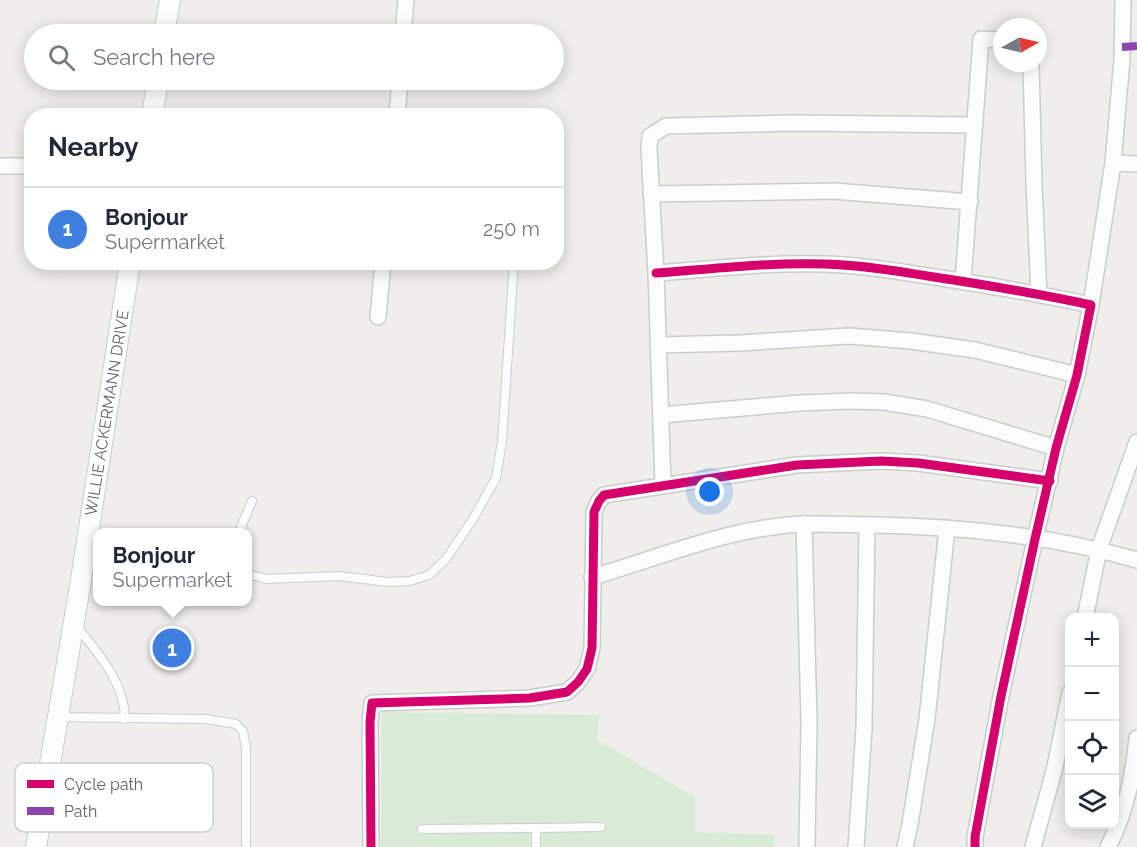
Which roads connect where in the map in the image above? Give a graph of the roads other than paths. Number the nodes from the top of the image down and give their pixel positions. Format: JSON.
{"nodes":[{"id":1,"x":170,"y":0,"type":"edge"},
{"id":2,"x":406,"y":0,"type":"edge"},
{"id":3,"x":1123,"y":0,"type":"edge"},
{"id":4,"x":166,"y":24,"type":"edge"},
{"id":5,"x":404,"y":24,"type":"edge"},
{"id":6,"x":993,"y":40,"type":"edge"},
{"id":7,"x":1031,"y":72,"type":"edge"},
{"id":8,"x":156,"y":90,"type":"edge"},
{"id":9,"x":399,"y":90,"type":"edge"},
{"id":10,"x":153,"y":108,"type":"edge"},
{"id":11,"x":398,"y":108,"type":"edge"},
{"id":12,"x":974,"y":125,"type":"junction"},
{"id":13,"x":1113,"y":163,"type":"junction"},
{"id":14,"x":1137,"y":164,"type":"edge"},
{"id":15,"x":0,"y":166,"type":"edge"},
{"id":16,"x":24,"y":166,"type":"edge"},
{"id":17,"x":651,"y":194,"type":"junction"},
{"id":18,"x":970,"y":202,"type":"junction"},
{"id":19,"x":129,"y":270,"type":"edge"},
{"id":20,"x":382,"y":270,"type":"edge"},
{"id":21,"x":513,"y":270,"type":"edge"},
{"id":22,"x":656,"y":273,"type":"junction"},
{"id":23,"x":963,"y":281,"type":"junction"},
{"id":24,"x":1039,"y":294,"type":"junction"},
{"id":25,"x":1091,"y":305,"type":"junction"},
{"id":26,"x":378,"y":317,"type":"dead end"},
{"id":27,"x":658,"y":345,"type":"junction"},
{"id":28,"x":1077,"y":375,"type":"junction"},
{"id":29,"x":661,"y":415,"type":"junction"},
{"id":30,"x":1137,"y":442,"type":"edge"},
{"id":31,"x":1056,"y":448,"type":"junction"},
{"id":32,"x":1050,"y":481,"type":"junction"},
{"id":33,"x":663,"y":485,"type":"junction"},
{"id":34,"x":252,"y":501,"type":"dead end"},
{"id":35,"x":804,"y":524,"type":"junction"},
{"id":36,"x":867,"y":525,"type":"junction"},
{"id":37,"x":241,"y":528,"type":"edge"},
{"id":38,"x":946,"y":528,"type":"junction"},
{"id":39,"x":1035,"y":539,"type":"junction"},
{"id":40,"x":1099,"y":549,"type":"junction"},
{"id":41,"x":1137,"y":560,"type":"edge"},
{"id":42,"x":252,"y":575,"type":"edge"},
{"id":43,"x":592,"y":577,"type":"junction"},
{"id":44,"x":1086,"y":613,"type":"edge"},
{"id":45,"x":74,"y":623,"type":"junction"},
{"id":46,"x":58,"y":717,"type":"junction"},
{"id":47,"x":1065,"y":717,"type":"edge"},
{"id":48,"x":125,"y":718,"type":"junction"},
{"id":49,"x":1137,"y":738,"type":"edge"},
{"id":50,"x":50,"y":763,"type":"edge"},
{"id":51,"x":601,"y":826,"type":"dead end"},
{"id":52,"x":536,"y":828,"type":"junction"},
{"id":53,"x":422,"y":829,"type":"dead end"},
{"id":54,"x":39,"y":832,"type":"edge"},
{"id":55,"x":36,"y":847,"type":"edge"},
{"id":56,"x":246,"y":847,"type":"edge"},
{"id":57,"x":371,"y":847,"type":"edge"},
{"id":58,"x":536,"y":847,"type":"edge"},
{"id":59,"x":807,"y":847,"type":"edge"},
{"id":60,"x":856,"y":847,"type":"edge"},
{"id":61,"x":904,"y":847,"type":"edge"},
{"id":62,"x":975,"y":847,"type":"edge"},
{"id":63,"x":1033,"y":847,"type":"edge"},
{"id":64,"x":1108,"y":847,"type":"edge"}],
"edges":[{"from":1,"to":4,"type":"street"},
{"from":2,"to":5,"type":"street"},
{"from":3,"to":13,"type":"street"},
{"from":6,"to":12,"type":"street"},
{"from":7,"to":24,"type":"street"},
{"from":8,"to":10,"type":"street"},
{"from":9,"to":11,"type":"street"},
{"from":12,"to":17,"type":"street"},
{"from":12,"to":18,"type":"street"},
{"from":13,"to":14,"type":"street"},
{"from":13,"to":25,"type":"street"},
{"from":15,"to":16,"type":"street"},
{"from":17,"to":18,"type":"street"},
{"from":17,"to":22,"type":"street"},
{"from":18,"to":23,"type":"street"},
{"from":19,"to":45,"type":"street","name":"WILLIE ACKERMANN DRIVE"},
{"from":20,"to":26,"type":"street"},
{"from":21,"to":42,"type":"lane"},
{"from":22,"to":23,"type":"street"},
{"from":22,"to":27,"type":"street"},
{"from":23,"to":24,"type":"street"},
{"from":24,"to":25,"type":"street"},
{"from":25,"to":28,"type":"street"},
{"from":27,"to":28,"type":"street"},
{"from":27,"to":29,"type":"street"},
{"from":28,"to":31,"type":"street"},
{"from":29,"to":31,"type":"street"},
{"from":29,"to":33,"type":"street"},
{"from":30,"to":40,"type":"street"},
{"from":31,"to":32,"type":"street"},
{"from":32,"to":33,"type":"street"},
{"from":32,"to":39,"type":"street"},
{"from":33,"to":43,"type":"street"},
{"from":34,"to":37,"type":"lane"},
{"from":35,"to":36,"type":"street"},
{"from":35,"to":43,"type":"street"},
{"from":35,"to":59,"type":"street"},
{"from":36,"to":38,"type":"street"},
{"from":36,"to":60,"type":"street"},
{"from":38,"to":39,"type":"street"},
{"from":38,"to":61,"type":"street"},
{"from":39,"to":40,"type":"street"},
{"from":39,"to":62,"type":"street"},
{"from":40,"to":41,"type":"street"},
{"from":40,"to":44,"type":"street"},
{"from":43,"to":57,"type":"street"},
{"from":45,"to":46,"type":"street","name":"WILLIE ACKERMANN DRIVE"},
{"from":45,"to":48,"type":"lane"},
{"from":46,"to":48,"type":"lane"},
{"from":46,"to":50,"type":"street","name":"WILLIE ACKERMANN DRIVE"},
{"from":47,"to":63,"type":"street"},
{"from":48,"to":56,"type":"lane"},
{"from":49,"to":64,"type":"street"},
{"from":51,"to":52,"type":"lane"},
{"from":52,"to":53,"type":"lane"},
{"from":52,"to":58,"type":"lane"},
{"from":54,"to":55,"type":"street","name":"WILLIE ACKERMANN DRIVE"}]}
